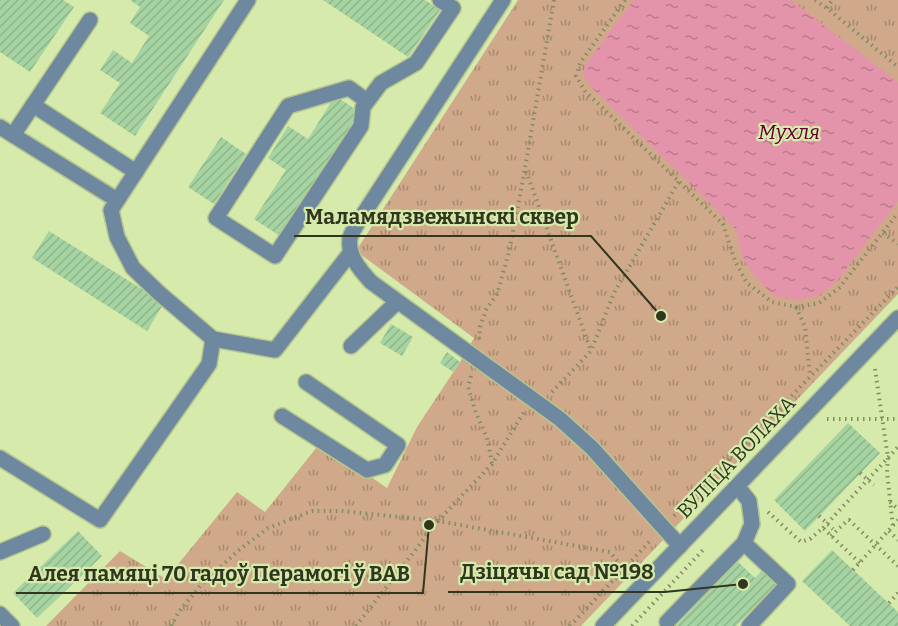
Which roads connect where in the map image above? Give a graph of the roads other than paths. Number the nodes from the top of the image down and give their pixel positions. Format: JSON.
{"nodes":[{"id":1,"x":248,"y":0,"type":"edge"},
{"id":2,"x":440,"y":0,"type":"edge"},
{"id":3,"x":503,"y":0,"type":"edge"},
{"id":4,"x":90,"y":21,"type":"dead end"},
{"id":5,"x":367,"y":101,"type":"junction"},
{"id":6,"x":33,"y":105,"type":"junction"},
{"id":7,"x":6,"y":131,"type":"edge"},
{"id":8,"x":136,"y":172,"type":"junction"},
{"id":9,"x":117,"y":200,"type":"junction"},
{"id":10,"x":351,"y":252,"type":"junction"},
{"id":11,"x":398,"y":302,"type":"junction"},
{"id":12,"x":898,"y":318,"type":"edge"},
{"id":13,"x":213,"y":339,"type":"junction"},
{"id":14,"x":351,"y":346,"type":"dead end"},
{"id":15,"x":306,"y":382,"type":"dead end"},
{"id":16,"x":282,"y":416,"type":"dead end"},
{"id":17,"x":0,"y":458,"type":"edge"},
{"id":18,"x":737,"y":486,"type":"junction"},
{"id":19,"x":43,"y":534,"type":"dead end"},
{"id":20,"x":744,"y":543,"type":"junction"},
{"id":21,"x":680,"y":546,"type":"junction"},
{"id":22,"x":3,"y":547,"type":"edge"},
{"id":23,"x":0,"y":614,"type":"edge"},
{"id":24,"x":667,"y":622,"type":"dead end"},
{"id":25,"x":12,"y":626,"type":"edge"},
{"id":26,"x":603,"y":626,"type":"edge"},
{"id":27,"x":749,"y":626,"type":"edge"}],
"edges":[{"from":1,"to":8,"type":"street"},
{"from":2,"to":5,"type":"street"},
{"from":3,"to":10,"type":"street"},
{"from":4,"to":6,"type":"street"},
{"from":5,"to":5,"type":"street"},
{"from":6,"to":7,"type":"street"},
{"from":6,"to":8,"type":"street"},
{"from":7,"to":9,"type":"street"},
{"from":8,"to":9,"type":"street"},
{"from":9,"to":13,"type":"street"},
{"from":10,"to":11,"type":"street"},
{"from":10,"to":13,"type":"street"},
{"from":11,"to":14,"type":"street"},
{"from":11,"to":21,"type":"street"},
{"from":12,"to":18,"type":"street","name":"ВУЛІЦА ВОЛАХА"},
{"from":13,"to":17,"type":"street"},
{"from":15,"to":16,"type":"street"},
{"from":18,"to":20,"type":"street"},
{"from":18,"to":21,"type":"street","name":"ВУЛІЦА ВОЛАХА"},
{"from":19,"to":22,"type":"street"},
{"from":20,"to":24,"type":"street"},
{"from":20,"to":27,"type":"street"},
{"from":21,"to":26,"type":"street","name":"ВУЛІЦА ВОЛАХА"},
{"from":23,"to":25,"type":"street"}]}
